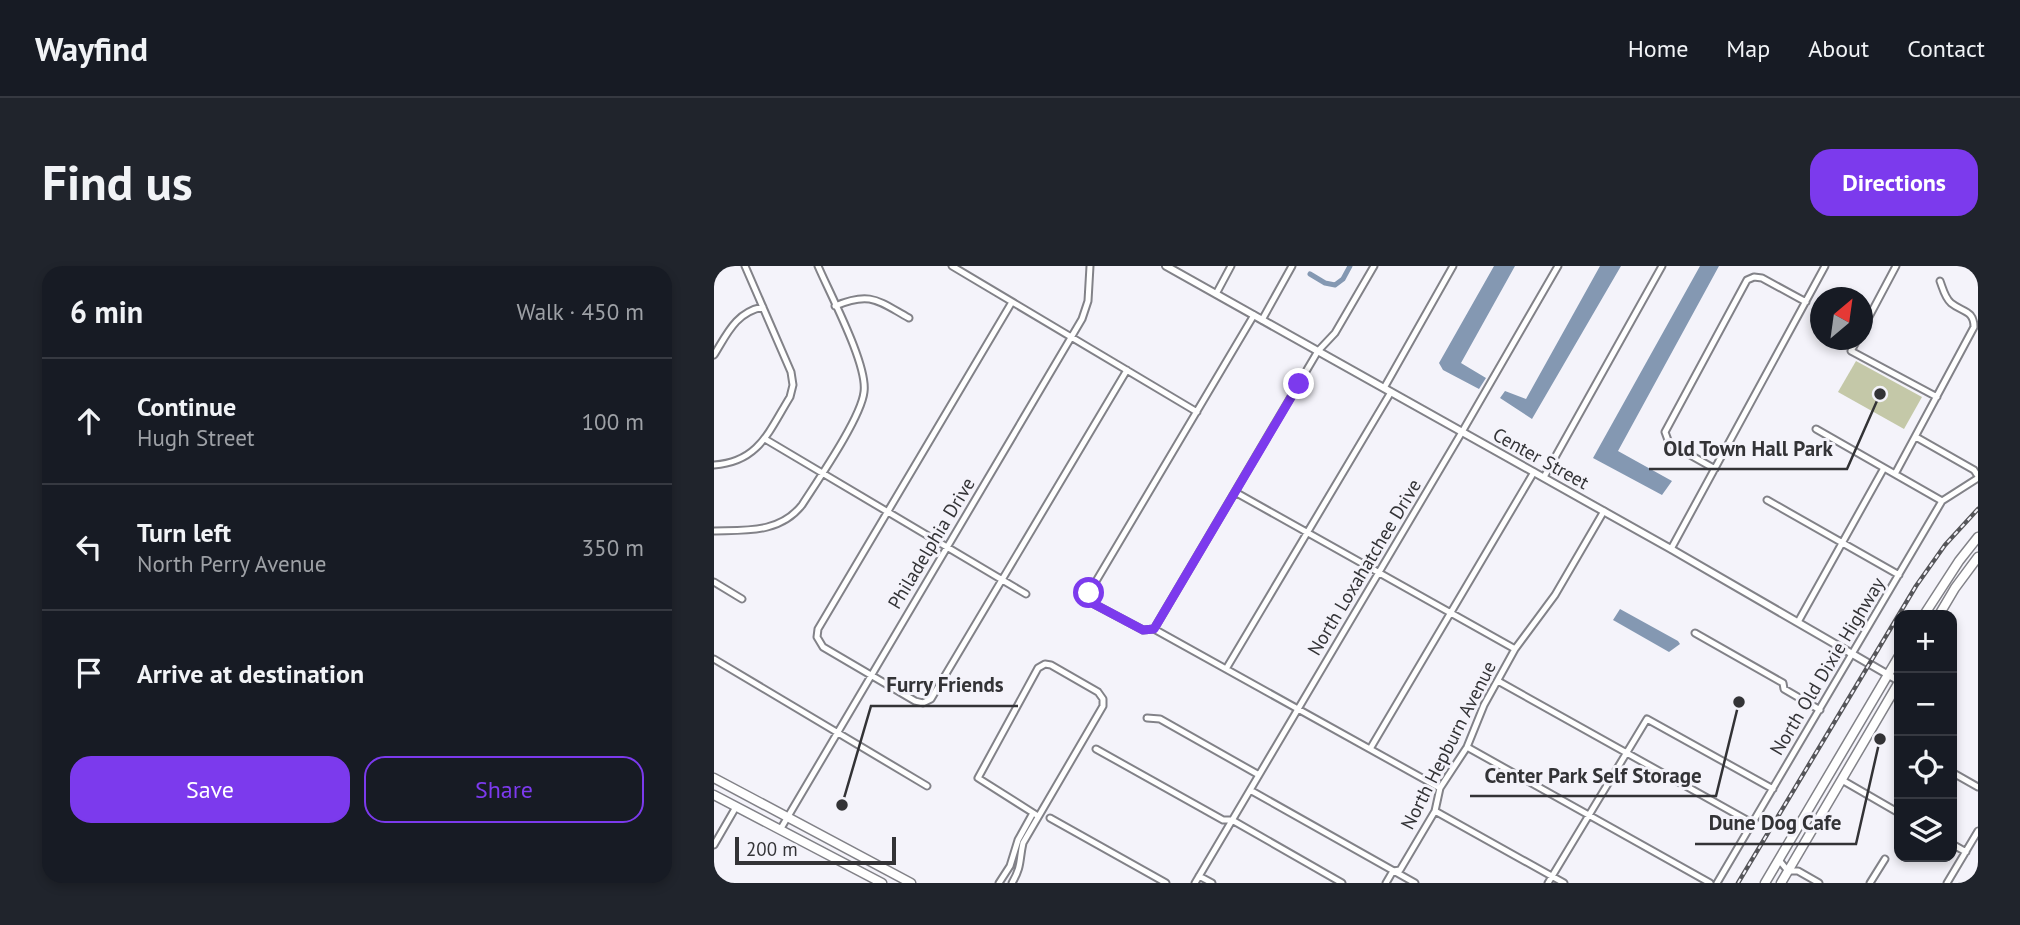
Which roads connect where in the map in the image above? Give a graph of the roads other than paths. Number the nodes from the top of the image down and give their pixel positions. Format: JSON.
{"nodes":[{"id":1,"x":745,"y":266,"type":"edge"},
{"id":2,"x":818,"y":266,"type":"edge"},
{"id":3,"x":952,"y":266,"type":"edge"},
{"id":4,"x":1090,"y":266,"type":"edge"},
{"id":5,"x":1166,"y":266,"type":"edge"},
{"id":6,"x":1231,"y":266,"type":"edge"},
{"id":7,"x":1292,"y":266,"type":"edge"},
{"id":8,"x":1374,"y":266,"type":"edge"},
{"id":9,"x":1453,"y":266,"type":"edge"},
{"id":10,"x":1558,"y":266,"type":"edge"},
{"id":11,"x":1662,"y":266,"type":"edge"},
{"id":12,"x":1825,"y":266,"type":"edge"},
{"id":13,"x":1896,"y":266,"type":"edge"},
{"id":14,"x":1940,"y":281,"type":"dead end"},
{"id":15,"x":1216,"y":294,"type":"junction"},
{"id":16,"x":1012,"y":302,"type":"junction"},
{"id":17,"x":1806,"y":302,"type":"junction"},
{"id":18,"x":835,"y":306,"type":"junction"},
{"id":19,"x":763,"y":307,"type":"junction"},
{"id":20,"x":1873,"y":311,"type":"edge"},
{"id":21,"x":1254,"y":315,"type":"junction"},
{"id":22,"x":909,"y":318,"type":"dead end"},
{"id":23,"x":1262,"y":320,"type":"junction"},
{"id":24,"x":1072,"y":337,"type":"junction"},
{"id":25,"x":1852,"y":350,"type":"edge"},
{"id":26,"x":1318,"y":351,"type":"junction"},
{"id":27,"x":714,"y":355,"type":"edge"},
{"id":28,"x":1127,"y":370,"type":"junction"},
{"id":29,"x":1387,"y":390,"type":"junction"},
{"id":30,"x":1937,"y":397,"type":"junction"},
{"id":31,"x":1197,"y":412,"type":"junction"},
{"id":32,"x":1816,"y":429,"type":"dead end"},
{"id":33,"x":1462,"y":432,"type":"junction"},
{"id":34,"x":1916,"y":437,"type":"junction"},
{"id":35,"x":765,"y":439,"type":"junction"},
{"id":36,"x":714,"y":465,"type":"edge"},
{"id":37,"x":1884,"y":468,"type":"junction"},
{"id":38,"x":1715,"y":469,"type":"junction"},
{"id":39,"x":822,"y":472,"type":"junction"},
{"id":40,"x":1534,"y":472,"type":"junction"},
{"id":41,"x":1895,"y":474,"type":"junction"},
{"id":42,"x":1544,"y":477,"type":"junction"},
{"id":43,"x":1978,"y":477,"type":"edge"},
{"id":44,"x":1235,"y":492,"type":"junction"},
{"id":45,"x":1767,"y":500,"type":"dead end"},
{"id":46,"x":1942,"y":501,"type":"junction"},
{"id":47,"x":1604,"y":511,"type":"junction"},
{"id":48,"x":888,"y":512,"type":"junction"},
{"id":49,"x":714,"y":531,"type":"edge"},
{"id":50,"x":1307,"y":533,"type":"junction"},
{"id":51,"x":1978,"y":537,"type":"edge"},
{"id":52,"x":1843,"y":544,"type":"junction"},
{"id":53,"x":947,"y":547,"type":"junction"},
{"id":54,"x":1671,"y":549,"type":"junction"},
{"id":55,"x":1978,"y":557,"type":"edge"},
{"id":56,"x":1379,"y":573,"type":"junction"},
{"id":57,"x":1899,"y":575,"type":"junction"},
{"id":58,"x":1002,"y":580,"type":"junction"},
{"id":59,"x":714,"y":582,"type":"edge"},
{"id":60,"x":1026,"y":594,"type":"dead end"},
{"id":61,"x":742,"y":599,"type":"dead end"},
{"id":62,"x":1927,"y":610,"type":"edge"},
{"id":63,"x":1942,"y":610,"type":"edge"},
{"id":64,"x":1451,"y":613,"type":"junction"},
{"id":65,"x":1798,"y":622,"type":"junction"},
{"id":66,"x":1154,"y":629,"type":"junction"},
{"id":67,"x":1695,"y":633,"type":"dead end"},
{"id":68,"x":1515,"y":649,"type":"junction"},
{"id":69,"x":1853,"y":654,"type":"junction"},
{"id":70,"x":714,"y":659,"type":"edge"},
{"id":71,"x":1894,"y":665,"type":"edge"},
{"id":72,"x":1226,"y":669,"type":"junction"},
{"id":73,"x":871,"y":675,"type":"junction"},
{"id":74,"x":1888,"y":675,"type":"junction"},
{"id":75,"x":1894,"y":679,"type":"edge"},
{"id":76,"x":1497,"y":681,"type":"junction"},
{"id":77,"x":1894,"y":691,"type":"edge"},
{"id":78,"x":1298,"y":709,"type":"junction"},
{"id":79,"x":1820,"y":710,"type":"junction"},
{"id":80,"x":1147,"y":718,"type":"dead end"},
{"id":81,"x":837,"y":732,"type":"junction"},
{"id":82,"x":1466,"y":747,"type":"junction"},
{"id":83,"x":1096,"y":749,"type":"dead end"},
{"id":84,"x":1370,"y":749,"type":"junction"},
{"id":85,"x":1626,"y":754,"type":"junction"},
{"id":86,"x":1259,"y":775,"type":"junction"},
{"id":87,"x":1957,"y":775,"type":"edge"},
{"id":88,"x":714,"y":778,"type":"edge"},
{"id":89,"x":1842,"y":780,"type":"junction"},
{"id":90,"x":927,"y":786,"type":"dead end"},
{"id":91,"x":1978,"y":787,"type":"edge"},
{"id":92,"x":1440,"y":788,"type":"junction"},
{"id":93,"x":1773,"y":789,"type":"junction"},
{"id":94,"x":1250,"y":790,"type":"junction"},
{"id":95,"x":714,"y":795,"type":"edge"},
{"id":96,"x":736,"y":807,"type":"junction"},
{"id":97,"x":1894,"y":810,"type":"edge"},
{"id":98,"x":1435,"y":811,"type":"junction"},
{"id":99,"x":1035,"y":815,"type":"junction"},
{"id":100,"x":1589,"y":815,"type":"junction"},
{"id":101,"x":787,"y":817,"type":"junction"},
{"id":102,"x":1050,"y":818,"type":"dead end"},
{"id":103,"x":1232,"y":820,"type":"junction"},
{"id":104,"x":1752,"y":823,"type":"junction"},
{"id":105,"x":780,"y":831,"type":"junction"},
{"id":106,"x":1978,"y":831,"type":"edge"},
{"id":107,"x":714,"y":845,"type":"edge"},
{"id":108,"x":1957,"y":847,"type":"edge"},
{"id":109,"x":1965,"y":852,"type":"junction"},
{"id":110,"x":1885,"y":859,"type":"dead end"},
{"id":111,"x":1779,"y":860,"type":"junction"},
{"id":112,"x":1393,"y":871,"type":"junction"},
{"id":113,"x":1788,"y":871,"type":"junction"},
{"id":114,"x":1199,"y":876,"type":"junction"},
{"id":115,"x":1552,"y":877,"type":"junction"},
{"id":116,"x":882,"y":883,"type":"edge"},
{"id":117,"x":911,"y":883,"type":"edge"},
{"id":118,"x":999,"y":883,"type":"edge"},
{"id":119,"x":1012,"y":883,"type":"edge"},
{"id":120,"x":1166,"y":883,"type":"edge"},
{"id":121,"x":1195,"y":883,"type":"edge"},
{"id":122,"x":1212,"y":883,"type":"edge"},
{"id":123,"x":1342,"y":883,"type":"edge"},
{"id":124,"x":1386,"y":883,"type":"edge"},
{"id":125,"x":1415,"y":883,"type":"edge"},
{"id":126,"x":1548,"y":883,"type":"edge"},
{"id":127,"x":1564,"y":883,"type":"edge"},
{"id":128,"x":1710,"y":883,"type":"edge"},
{"id":129,"x":1717,"y":883,"type":"edge"},
{"id":130,"x":1765,"y":883,"type":"edge"},
{"id":131,"x":1781,"y":883,"type":"edge"},
{"id":132,"x":1819,"y":883,"type":"edge"},
{"id":133,"x":1871,"y":883,"type":"edge"},
{"id":134,"x":1947,"y":883,"type":"edge"}],
"edges":[{"from":1,"to":19,"type":"street"},
{"from":2,"to":18,"type":"street"},
{"from":3,"to":16,"type":"street"},
{"from":4,"to":24,"type":"street","name":"Philadelphia Drive"},
{"from":5,"to":15,"type":"street","name":"Center Street"},
{"from":6,"to":15,"type":"street"},
{"from":7,"to":23,"type":"street"},
{"from":8,"to":26,"type":"street"},
{"from":9,"to":29,"type":"street"},
{"from":10,"to":33,"type":"street","name":"North Loxahatchee Drive"},
{"from":11,"to":42,"type":"street"},
{"from":12,"to":17,"type":"street"},
{"from":13,"to":20,"type":"street"},
{"from":14,"to":30,"type":"street"},
{"from":15,"to":21,"type":"street","name":"Center Street"},
{"from":16,"to":24,"type":"street"},
{"from":16,"to":48,"type":"street"},
{"from":17,"to":38,"type":"street"},
{"from":17,"to":38,"type":"street"},
{"from":18,"to":22,"type":"street"},
{"from":18,"to":39,"type":"street"},
{"from":19,"to":27,"type":"street"},
{"from":19,"to":35,"type":"street"},
{"from":21,"to":23,"type":"street","name":"Center Street"},
{"from":21,"to":31,"type":"street"},
{"from":23,"to":26,"type":"street","name":"Center Street"},
{"from":24,"to":28,"type":"street"},
{"from":24,"to":53,"type":"street","name":"Philadelphia Drive"},
{"from":25,"to":30,"type":"street"},
{"from":26,"to":29,"type":"street","name":"Center Street"},
{"from":26,"to":44,"type":"street"},
{"from":28,"to":31,"type":"street"},
{"from":28,"to":58,"type":"street"},
{"from":29,"to":33,"type":"street","name":"Center Street"},
{"from":29,"to":50,"type":"street"},
{"from":30,"to":34,"type":"street"},
{"from":31,"to":66,"type":"street"},
{"from":32,"to":37,"type":"street"},
{"from":33,"to":40,"type":"street","name":"Center Street"},
{"from":33,"to":56,"type":"street","name":"North Loxahatchee Drive"},
{"from":34,"to":41,"type":"street"},
{"from":34,"to":43,"type":"street"},
{"from":35,"to":36,"type":"street"},
{"from":35,"to":39,"type":"street"},
{"from":37,"to":41,"type":"street"},
{"from":37,"to":52,"type":"street"},
{"from":38,"to":54,"type":"street"},
{"from":39,"to":48,"type":"street"},
{"from":39,"to":49,"type":"street"},
{"from":40,"to":42,"type":"street","name":"Center Street"},
{"from":40,"to":64,"type":"street"},
{"from":41,"to":46,"type":"street"},
{"from":42,"to":47,"type":"street","name":"Center Street"},
{"from":43,"to":46,"type":"street","name":"North Old Dixie Highway"},
{"from":44,"to":50,"type":"street"},
{"from":44,"to":66,"type":"street"},
{"from":45,"to":52,"type":"street"},
{"from":46,"to":57,"type":"street","name":"North Old Dixie Highway"},
{"from":47,"to":54,"type":"street","name":"Center Street"},
{"from":47,"to":68,"type":"street","name":"North Hepburn Avenue"},
{"from":48,"to":53,"type":"street"},
{"from":48,"to":73,"type":"street"},
{"from":50,"to":56,"type":"street"},
{"from":50,"to":72,"type":"street"},
{"from":51,"to":62,"type":"main road"},
{"from":52,"to":57,"type":"street"},
{"from":52,"to":65,"type":"street"},
{"from":53,"to":58,"type":"street"},
{"from":53,"to":73,"type":"street","name":"Philadelphia Drive"},
{"from":54,"to":65,"type":"street","name":"Center Street"},
{"from":55,"to":63,"type":"main road"},
{"from":56,"to":64,"type":"street"},
{"from":56,"to":78,"type":"street","name":"North Loxahatchee Drive"},
{"from":57,"to":69,"type":"street","name":"North Old Dixie Highway"},
{"from":58,"to":60,"type":"street"},
{"from":58,"to":73,"type":"street"},
{"from":59,"to":61,"type":"street"},
{"from":64,"to":68,"type":"street"},
{"from":64,"to":84,"type":"street"},
{"from":65,"to":69,"type":"street","name":"Center Street"},
{"from":66,"to":72,"type":"street"},
{"from":67,"to":79,"type":"street"},
{"from":68,"to":76,"type":"street","name":"North Hepburn Avenue"},
{"from":69,"to":74,"type":"street","name":"Center Street"},
{"from":69,"to":79,"type":"street","name":"North Old Dixie Highway"},
{"from":70,"to":81,"type":"street"},
{"from":71,"to":74,"type":"main road"},
{"from":72,"to":78,"type":"street"},
{"from":73,"to":81,"type":"street","name":"Philadelphia Drive"},
{"from":74,"to":75,"type":"street","name":"Center Street"},
{"from":74,"to":111,"type":"main road"},
{"from":76,"to":82,"type":"street","name":"North Hepburn Avenue"},
{"from":76,"to":85,"type":"street"},
{"from":77,"to":89,"type":"main road"},
{"from":78,"to":84,"type":"street"},
{"from":78,"to":86,"type":"street","name":"North Loxahatchee Drive"},
{"from":79,"to":93,"type":"street","name":"North Old Dixie Highway"},
{"from":80,"to":86,"type":"street"},
{"from":81,"to":90,"type":"street"},
{"from":81,"to":101,"type":"street","name":"Philadelphia Drive"},
{"from":82,"to":92,"type":"street","name":"North Hepburn Avenue"},
{"from":82,"to":100,"type":"street"},
{"from":83,"to":103,"type":"street"},
{"from":84,"to":92,"type":"street"},
{"from":85,"to":93,"type":"street"},
{"from":85,"to":100,"type":"street"},
{"from":85,"to":104,"type":"street"},
{"from":86,"to":94,"type":"street","name":"North Loxahatchee Drive"},
{"from":87,"to":91,"type":"street"},
{"from":88,"to":101,"type":"main road"},
{"from":89,"to":97,"type":"street"},
{"from":89,"to":113,"type":"main road"},
{"from":92,"to":98,"type":"street","name":"North Hepburn Avenue"},
{"from":93,"to":104,"type":"street","name":"North Old Dixie Highway"},
{"from":94,"to":103,"type":"street","name":"North Loxahatchee Drive"},
{"from":94,"to":112,"type":"street"},
{"from":95,"to":96,"type":"main road"},
{"from":96,"to":105,"type":"main road"},
{"from":96,"to":107,"type":"street"},
{"from":98,"to":112,"type":"street","name":"North Hepburn Avenue"},
{"from":98,"to":115,"type":"street"},
{"from":99,"to":99,"type":"street"},
{"from":99,"to":118,"type":"street"},
{"from":99,"to":119,"type":"street"},
{"from":100,"to":115,"type":"street"},
{"from":100,"to":128,"type":"street"},
{"from":101,"to":105,"type":"street","name":"Philadelphia Drive"},
{"from":101,"to":117,"type":"main road"},
{"from":102,"to":120,"type":"street"},
{"from":103,"to":114,"type":"street","name":"North Loxahatchee Drive"},
{"from":103,"to":123,"type":"street"},
{"from":104,"to":129,"type":"street","name":"North Old Dixie Highway"},
{"from":105,"to":116,"type":"main road"},
{"from":106,"to":109,"type":"street"},
{"from":108,"to":109,"type":"street"},
{"from":109,"to":134,"type":"street"},
{"from":110,"to":133,"type":"street"},
{"from":111,"to":113,"type":"street"},
{"from":111,"to":130,"type":"main road"},
{"from":112,"to":124,"type":"street","name":"North Hepburn Avenue"},
{"from":112,"to":125,"type":"street"},
{"from":113,"to":131,"type":"main road"},
{"from":113,"to":132,"type":"street"},
{"from":114,"to":121,"type":"street","name":"North Loxahatchee Drive"},
{"from":114,"to":122,"type":"street"},
{"from":115,"to":126,"type":"street"},
{"from":115,"to":127,"type":"street"}]}
